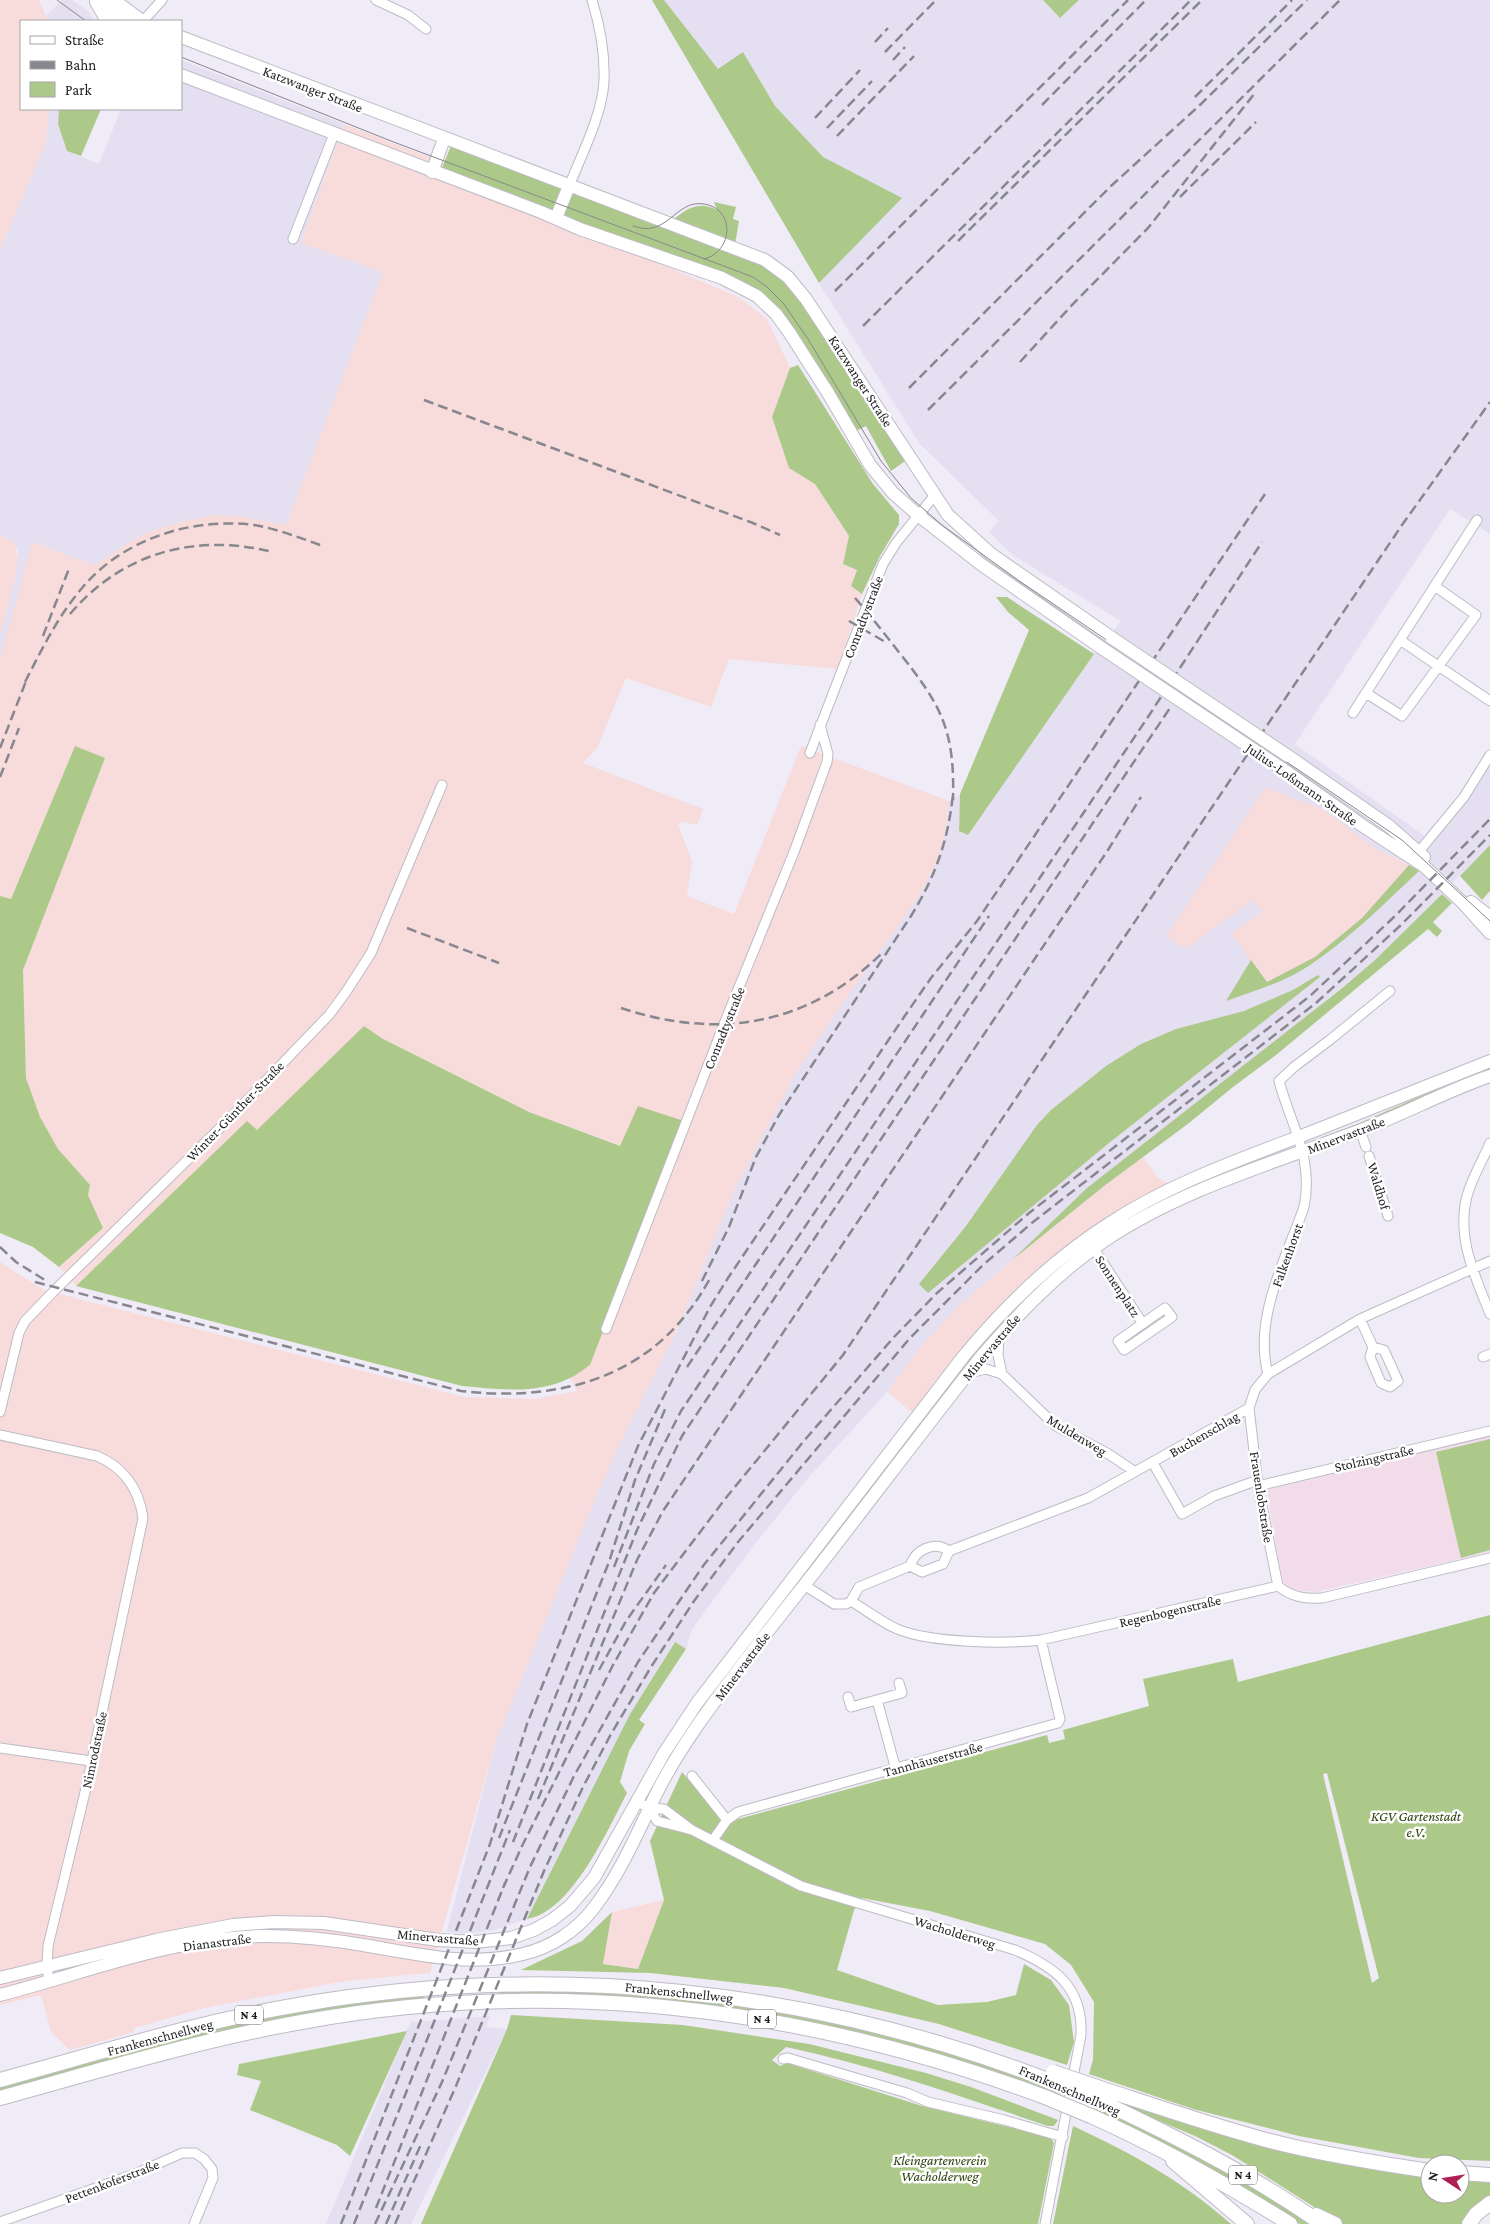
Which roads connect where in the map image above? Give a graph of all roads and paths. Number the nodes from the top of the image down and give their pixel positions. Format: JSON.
{"nodes":[{"id":1,"x":96,"y":0,"type":"edge"},
{"id":2,"x":114,"y":0,"type":"edge"},
{"id":3,"x":162,"y":0,"type":"edge"},
{"id":4,"x":376,"y":0,"type":"edge"},
{"id":5,"x":592,"y":0,"type":"edge"},
{"id":6,"x":106,"y":20,"type":"edge"},
{"id":7,"x":124,"y":20,"type":"edge"},
{"id":8,"x":142,"y":20,"type":"edge"},
{"id":9,"x":144,"y":20,"type":"edge"},
{"id":10,"x":426,"y":29,"type":"dead end"},
{"id":11,"x":182,"y":38,"type":"edge"},
{"id":12,"x":182,"y":75,"type":"edge"},
{"id":13,"x":334,"y":134,"type":"junction"},
{"id":14,"x":444,"y":139,"type":"junction"},
{"id":15,"x":432,"y":172,"type":"junction"},
{"id":16,"x":569,"y":186,"type":"junction"},
{"id":17,"x":556,"y":218,"type":"junction"},
{"id":18,"x":293,"y":239,"type":"dead end"},
{"id":19,"x":934,"y":496,"type":"junction"},
{"id":20,"x":918,"y":515,"type":"junction"},
{"id":21,"x":1477,"y":520,"type":"dead end"},
{"id":22,"x":1436,"y":587,"type":"junction"},
{"id":23,"x":1112,"y":638,"type":"joint"},
{"id":24,"x":1400,"y":640,"type":"junction"},
{"id":25,"x":1438,"y":666,"type":"junction"},
{"id":26,"x":1366,"y":693,"type":"junction"},
{"id":27,"x":1490,"y":700,"type":"edge"},
{"id":28,"x":1352,"y":713,"type":"dead end"},
{"id":29,"x":820,"y":725,"type":"junction"},
{"id":30,"x":810,"y":753,"type":"dead end"},
{"id":31,"x":1490,"y":755,"type":"edge"},
{"id":32,"x":442,"y":785,"type":"dead end"},
{"id":33,"x":1416,"y":855,"type":"junction"},
{"id":34,"x":1490,"y":917,"type":"edge"},
{"id":35,"x":1490,"y":933,"type":"edge"},
{"id":36,"x":1390,"y":991,"type":"dead end"},
{"id":37,"x":1490,"y":1061,"type":"edge"},
{"id":38,"x":1489,"y":1080,"type":"edge"},
{"id":39,"x":1360,"y":1130,"type":"junction"},
{"id":40,"x":1299,"y":1137,"type":"junction"},
{"id":41,"x":1490,"y":1143,"type":"edge"},
{"id":42,"x":1304,"y":1152,"type":"junction"},
{"id":43,"x":1388,"y":1216,"type":"dead end"},
{"id":44,"x":1094,"y":1249,"type":"junction"},
{"id":45,"x":1490,"y":1261,"type":"edge"},
{"id":46,"x":1471,"y":1268,"type":"junction"},
{"id":47,"x":1490,"y":1314,"type":"edge"},
{"id":48,"x":1360,"y":1319,"type":"junction"},
{"id":49,"x":1143,"y":1324,"type":"junction"},
{"id":50,"x":606,"y":1329,"type":"dead end"},
{"id":51,"x":998,"y":1337,"type":"junction"},
{"id":52,"x":1373,"y":1348,"type":"dead end"},
{"id":53,"x":968,"y":1373,"type":"junction"},
{"id":54,"x":1002,"y":1374,"type":"junction"},
{"id":55,"x":1268,"y":1374,"type":"junction"},
{"id":56,"x":1248,"y":1408,"type":"junction"},
{"id":57,"x":0,"y":1412,"type":"edge"},
{"id":58,"x":1490,"y":1431,"type":"edge"},
{"id":59,"x":0,"y":1434,"type":"edge"},
{"id":60,"x":1153,"y":1463,"type":"junction"},
{"id":61,"x":1134,"y":1471,"type":"junction"},
{"id":62,"x":1258,"y":1483,"type":"junction"},
{"id":63,"x":949,"y":1551,"type":"junction"},
{"id":64,"x":1490,"y":1558,"type":"edge"},
{"id":65,"x":910,"y":1566,"type":"junction"},
{"id":66,"x":804,"y":1585,"type":"junction"},
{"id":67,"x":1278,"y":1586,"type":"junction"},
{"id":68,"x":851,"y":1601,"type":"junction"},
{"id":69,"x":1041,"y":1640,"type":"junction"},
{"id":70,"x":899,"y":1683,"type":"dead end"},
{"id":71,"x":848,"y":1697,"type":"dead end"},
{"id":72,"x":877,"y":1700,"type":"junction"},
{"id":73,"x":0,"y":1748,"type":"edge"},
{"id":74,"x":92,"y":1761,"type":"junction"},
{"id":75,"x":896,"y":1770,"type":"junction"},
{"id":76,"x":692,"y":1776,"type":"dead end"},
{"id":77,"x":636,"y":1801,"type":"junction"},
{"id":78,"x":649,"y":1808,"type":"junction"},
{"id":79,"x":727,"y":1820,"type":"junction"},
{"id":80,"x":692,"y":1830,"type":"junction"},
{"id":81,"x":714,"y":1840,"type":"junction"},
{"id":82,"x":382,"y":1931,"type":"joint"},
{"id":83,"x":438,"y":1959,"type":"joint"},
{"id":84,"x":47,"y":1967,"type":"junction"},
{"id":85,"x":0,"y":1978,"type":"edge"},
{"id":86,"x":49,"y":1981,"type":"junction"},
{"id":87,"x":0,"y":1995,"type":"edge"},
{"id":88,"x":783,"y":2059,"type":"dead end"},
{"id":89,"x":0,"y":2080,"type":"edge"},
{"id":90,"x":1098,"y":2093,"type":"junction"},
{"id":91,"x":0,"y":2098,"type":"edge"},
{"id":92,"x":1063,"y":2137,"type":"junction"},
{"id":93,"x":1160,"y":2149,"type":"junction"},
{"id":94,"x":1420,"y":2165,"type":"edge"},
{"id":95,"x":1409,"y":2166,"type":"junction"},
{"id":96,"x":1470,"y":2167,"type":"edge"},
{"id":97,"x":1490,"y":2168,"type":"edge"},
{"id":98,"x":1420,"y":2169,"type":"edge"},
{"id":99,"x":1470,"y":2174,"type":"edge"},
{"id":100,"x":1490,"y":2175,"type":"edge"},
{"id":101,"x":1292,"y":2203,"type":"junction"},
{"id":102,"x":1490,"y":2203,"type":"edge"},
{"id":103,"x":4,"y":2222,"type":"edge"},
{"id":104,"x":194,"y":2224,"type":"edge"},
{"id":105,"x":1046,"y":2224,"type":"edge"},
{"id":106,"x":1247,"y":2224,"type":"edge"},
{"id":107,"x":1290,"y":2224,"type":"edge"},
{"id":108,"x":1322,"y":2224,"type":"edge"},
{"id":109,"x":1335,"y":2224,"type":"edge"},
{"id":110,"x":1469,"y":2224,"type":"edge"}],
"edges":[{"from":1,"to":6,"type":"main road"},
{"from":1,"to":7,"type":"main road"},
{"from":2,"to":8,"type":"main road"},
{"from":3,"to":9,"type":"street"},
{"from":4,"to":10,"type":"street"},
{"from":5,"to":16,"type":"street"},
{"from":11,"to":14,"type":"main road","name":"Katzwanger Straße"},
{"from":12,"to":13,"type":"main road"},
{"from":13,"to":15,"type":"main road"},
{"from":13,"to":18,"type":"street"},
{"from":14,"to":15,"type":"main road"},
{"from":14,"to":16,"type":"main road","name":"Katzwanger Straße"},
{"from":15,"to":17,"type":"main road"},
{"from":16,"to":17,"type":"main road"},
{"from":16,"to":19,"type":"main road","name":"Katzwanger Straße"},
{"from":17,"to":20,"type":"main road"},
{"from":19,"to":20,"type":"street","name":"Conradtystraße"},
{"from":19,"to":23,"type":"main road","name":"Katzwanger Straße"},
{"from":20,"to":29,"type":"street","name":"Conradtystraße"},
{"from":20,"to":33,"type":"main road","name":"Julius-Loßmann-Straße","bridge":true},
{"from":21,"to":22,"type":"street"},
{"from":22,"to":24,"type":"street"},
{"from":22,"to":25,"type":"street"},
{"from":23,"to":33,"type":"main road","name":"Julius-Loßmann-Straße","bridge":true},
{"from":24,"to":25,"type":"street"},
{"from":24,"to":26,"type":"street"},
{"from":25,"to":26,"type":"street"},
{"from":25,"to":27,"type":"street"},
{"from":26,"to":28,"type":"street"},
{"from":29,"to":30,"type":"street","name":"Conradtystraße"},
{"from":29,"to":50,"type":"street","name":"Conradtystraße"},
{"from":31,"to":33,"type":"street"},
{"from":32,"to":57,"type":"street","name":"Winter-Günther-Straße"},
{"from":33,"to":34,"type":"main road","name":"Julius-Loßmann-Straße"},
{"from":33,"to":35,"type":"main road","name":"Julius-Loßmann-Straße"},
{"from":36,"to":40,"type":"street","name":"Minervastraße"},
{"from":37,"to":40,"type":"main road","name":"Minervastraße"},
{"from":38,"to":39,"type":"main road","name":"Minervastraße"},
{"from":39,"to":42,"type":"main road","name":"Minervastraße"},
{"from":39,"to":43,"type":"street","name":"Waldhof"},
{"from":40,"to":42,"type":"street","name":"Falkenhorst"},
{"from":40,"to":77,"type":"main road","name":"Minervastraße"},
{"from":41,"to":46,"type":"street"},
{"from":42,"to":44,"type":"main road","name":"Minervastraße"},
{"from":42,"to":55,"type":"street","name":"Falkenhorst"},
{"from":44,"to":49,"type":"street","name":"Sonnenplatz"},
{"from":44,"to":51,"type":"main road","name":"Minervastraße"},
{"from":45,"to":46,"type":"street","name":"Buchenschlag"},
{"from":46,"to":47,"type":"street"},
{"from":46,"to":48,"type":"street","name":"Buchenschlag"},
{"from":48,"to":52,"type":"street"},
{"from":48,"to":55,"type":"street","name":"Buchenschlag"},
{"from":49,"to":49,"type":"street","name":"Sonnenplatz"},
{"from":51,"to":53,"type":"main road","name":"Minervastraße"},
{"from":51,"to":54,"type":"street"},
{"from":53,"to":54,"type":"street"},
{"from":53,"to":66,"type":"main road","name":"Minervastraße"},
{"from":54,"to":61,"type":"street","name":"Muldenweg"},
{"from":55,"to":56,"type":"street","name":"Buchenschlag"},
{"from":56,"to":60,"type":"street","name":"Buchenschlag"},
{"from":56,"to":62,"type":"street","name":"Frauenlobstraße"},
{"from":58,"to":62,"type":"street","name":"Stolzingstraße"},
{"from":59,"to":74,"type":"street","name":"Nimrodstraße"},
{"from":60,"to":61,"type":"street","name":"Buchenschlag"},
{"from":60,"to":62,"type":"street","name":"Stolzingstraße"},
{"from":61,"to":63,"type":"street","name":"Buchenschlag"},
{"from":62,"to":67,"type":"street","name":"Frauenlobstraße"},
{"from":63,"to":65,"type":"street","name":"Buchenschlag"},
{"from":63,"to":65,"type":"street","name":"Buchenschlag"},
{"from":64,"to":67,"type":"street"},
{"from":65,"to":68,"type":"street","name":"Buchenschlag"},
{"from":66,"to":68,"type":"street"},
{"from":66,"to":78,"type":"main road","name":"Minervastraße"},
{"from":67,"to":69,"type":"street","name":"Regenbogenstraße"},
{"from":68,"to":69,"type":"street","name":"Regenbogenstraße"},
{"from":69,"to":75,"type":"street","name":"Tannhäuserstraße"},
{"from":70,"to":72,"type":"street"},
{"from":71,"to":72,"type":"street"},
{"from":72,"to":75,"type":"street"},
{"from":73,"to":74,"type":"street"},
{"from":74,"to":84,"type":"street","name":"Nimrodstraße"},
{"from":75,"to":79,"type":"street","name":"Tannhäuserstraße"},
{"from":76,"to":79,"type":"street"},
{"from":77,"to":78,"type":"street"},
{"from":77,"to":82,"type":"main road","name":"Minervastraße"},
{"from":78,"to":80,"type":"street","name":"Wacholderweg"},
{"from":78,"to":80,"type":"street","name":"Wacholderweg"},
{"from":78,"to":83,"type":"main road","name":"Minervastraße"},
{"from":79,"to":81,"type":"street"},
{"from":80,"to":81,"type":"street","name":"Wacholderweg"},
{"from":81,"to":92,"type":"street","name":"Wacholderweg"},
{"from":82,"to":84,"type":"main road","name":"Dianastraße"},
{"from":83,"to":86,"type":"main road","name":"Dianastraße"},
{"from":84,"to":85,"type":"main road","name":"Dianastraße"},
{"from":84,"to":86,"type":"street","name":"Nimrodstraße"},
{"from":86,"to":87,"type":"main road","name":"Dianastraße"},
{"from":88,"to":92,"type":"street"},
{"from":89,"to":90,"type":"highway","name":"Frankenschnellweg","number":"N 4","bridge":true},
{"from":90,"to":95,"type":"highway"},
{"from":90,"to":101,"type":"highway","name":"Frankenschnellweg","number":"N 4"},
{"from":91,"to":93,"type":"highway","name":"Frankenschnellweg","number":"N 4","bridge":true},
{"from":92,"to":105,"type":"street","name":"Wacholderweg"},
{"from":93,"to":106,"type":"highway"},
{"from":93,"to":107,"type":"highway","name":"Frankenschnellweg"},
{"from":94,"to":95,"type":"highway"},
{"from":95,"to":98,"type":"highway"},
{"from":96,"to":97,"type":"highway"},
{"from":99,"to":100,"type":"highway"},
{"from":101,"to":108,"type":"highway","name":"Frankenschnellweg","number":"N 4"},
{"from":101,"to":109,"type":"highway"},
{"from":102,"to":110,"type":"highway"},
{"from":103,"to":104,"type":"street","name":"Pettenkoferstraße"}]}
